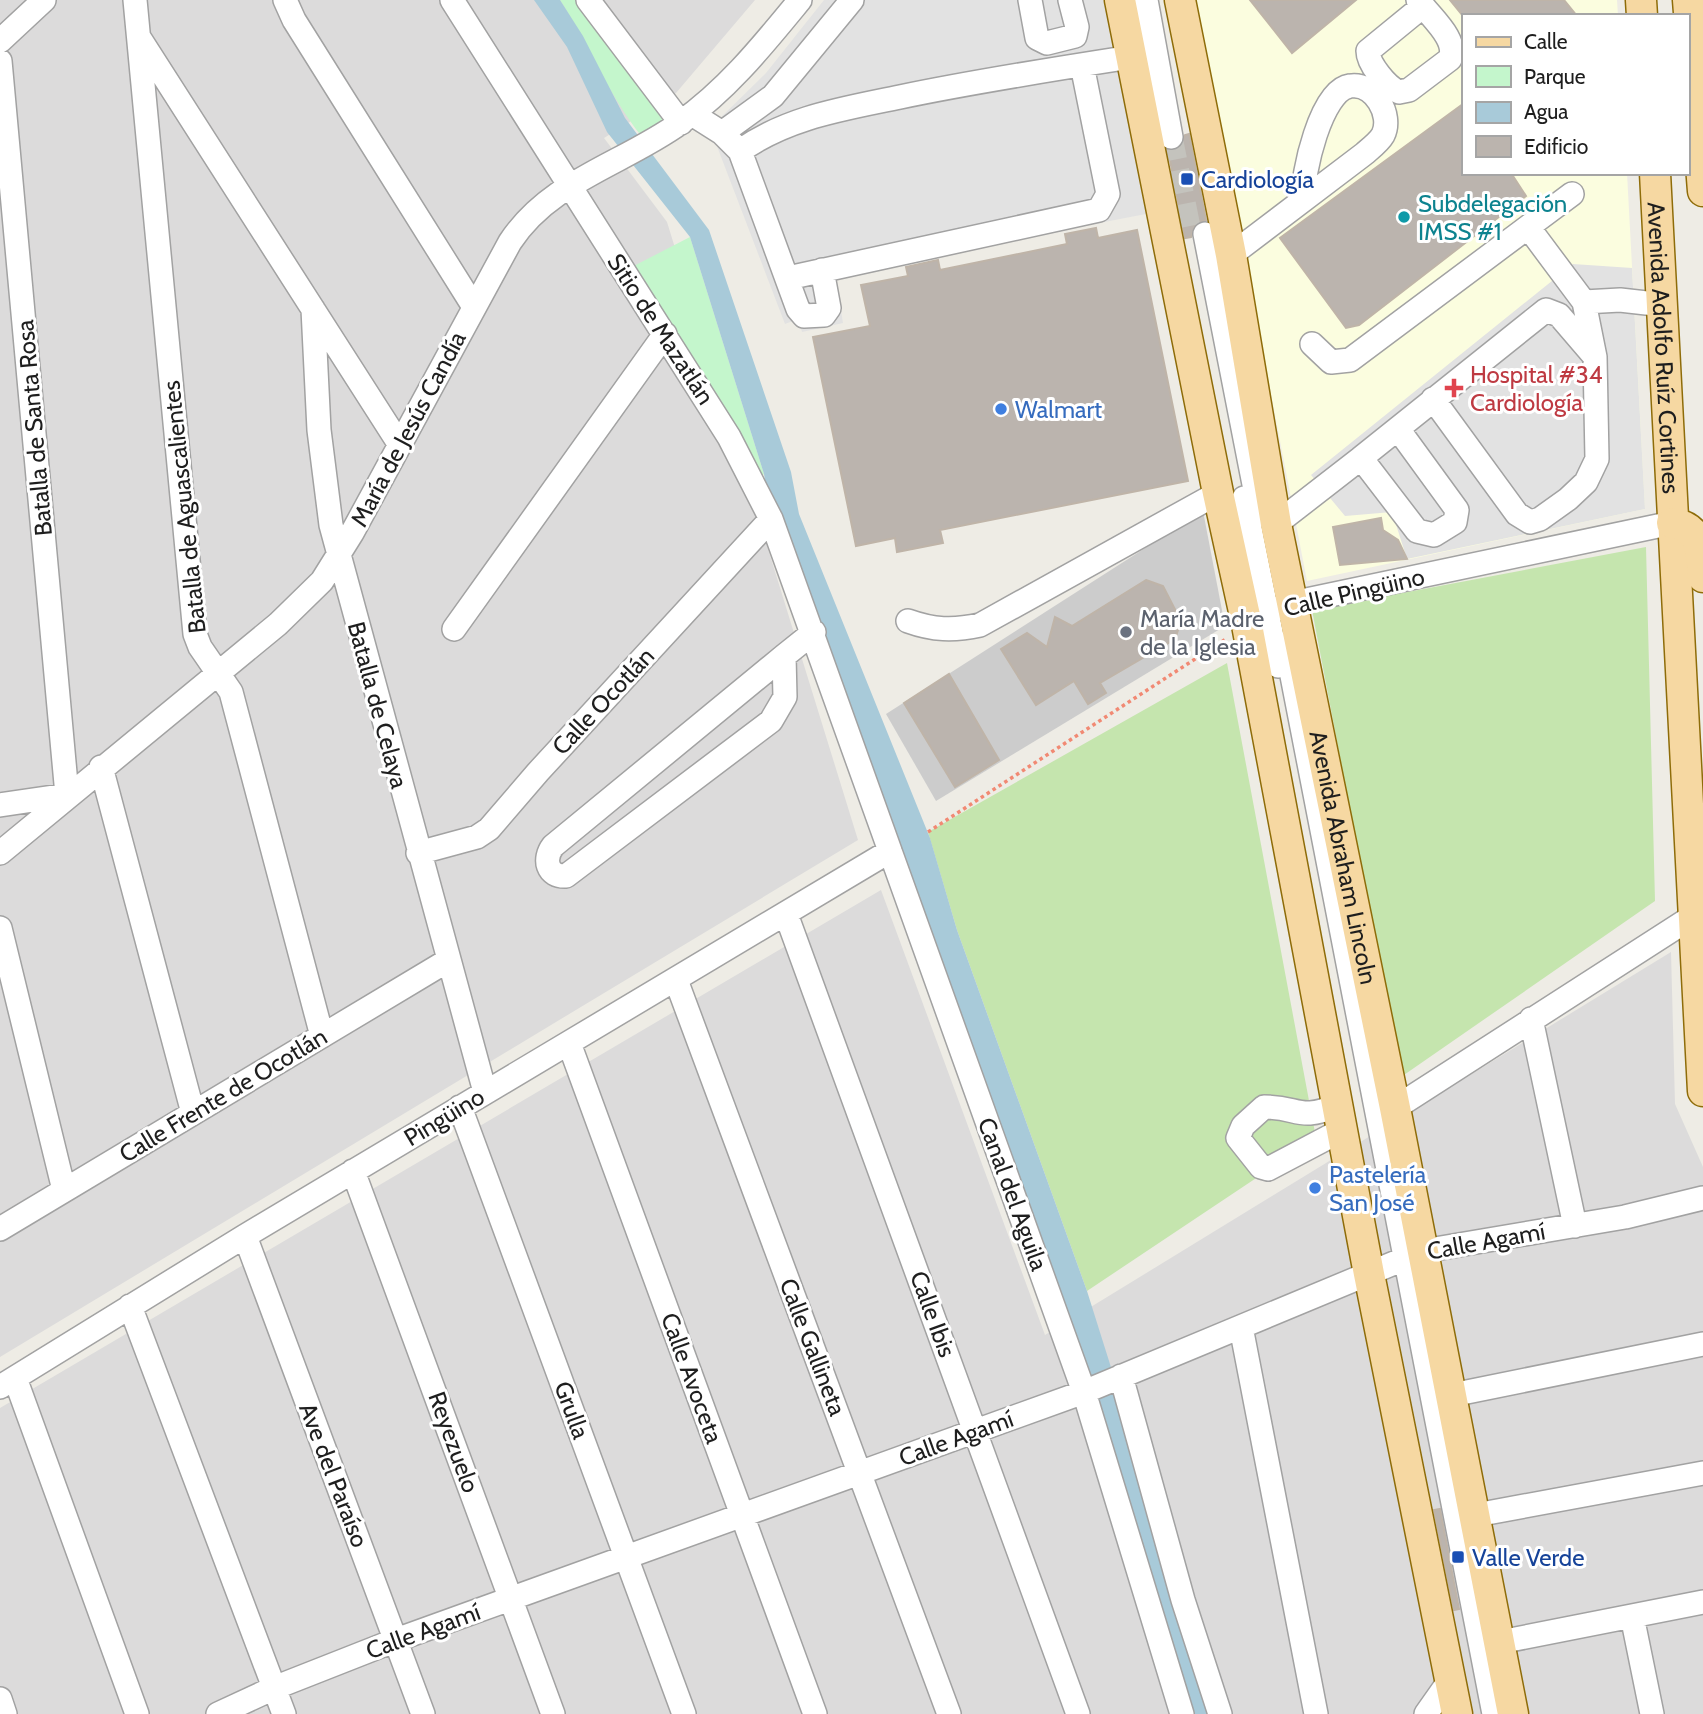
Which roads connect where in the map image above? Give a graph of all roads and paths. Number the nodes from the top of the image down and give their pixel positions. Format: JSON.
{"nodes":[{"id":1,"x":44,"y":0,"type":"edge"},
{"id":2,"x":135,"y":0,"type":"edge"},
{"id":3,"x":285,"y":0,"type":"edge"},
{"id":4,"x":453,"y":0,"type":"edge"},
{"id":5,"x":800,"y":0,"type":"edge"},
{"id":6,"x":852,"y":0,"type":"edge"},
{"id":7,"x":1030,"y":0,"type":"edge"},
{"id":8,"x":1070,"y":0,"type":"edge"},
{"id":9,"x":1120,"y":0,"type":"edge"},
{"id":10,"x":1146,"y":0,"type":"edge"},
{"id":11,"x":1159,"y":0,"type":"edge"},
{"id":12,"x":1180,"y":0,"type":"edge"},
{"id":13,"x":1688,"y":0,"type":"edge"},
{"id":14,"x":600,"y":6,"type":"edge"},
{"id":15,"x":138,"y":36,"type":"junction"},
{"id":16,"x":0,"y":41,"type":"edge"},
{"id":17,"x":1131,"y":57,"type":"junction"},
{"id":18,"x":0,"y":61,"type":"edge"},
{"id":19,"x":1082,"y":65,"type":"junction"},
{"id":20,"x":687,"y":119,"type":"junction"},
{"id":21,"x":722,"y":133,"type":"junction"},
{"id":22,"x":740,"y":151,"type":"junction"},
{"id":23,"x":1655,"y":175,"type":"edge"},
{"id":24,"x":568,"y":186,"type":"junction"},
{"id":25,"x":1703,"y":191,"type":"edge"},
{"id":26,"x":1572,"y":194,"type":"dead end"},
{"id":27,"x":1303,"y":200,"type":"junction"},
{"id":28,"x":1528,"y":227,"type":"junction"},
{"id":29,"x":1198,"y":235,"type":"tunnel mouth"},
{"id":30,"x":1231,"y":255,"type":"junction"},
{"id":31,"x":822,"y":270,"type":"junction"},
{"id":32,"x":788,"y":278,"type":"junction"},
{"id":33,"x":1584,"y":302,"type":"junction"},
{"id":34,"x":1664,"y":305,"type":"junction"},
{"id":35,"x":474,"y":307,"type":"junction"},
{"id":36,"x":313,"y":309,"type":"junction"},
{"id":37,"x":665,"y":334,"type":"junction"},
{"id":38,"x":1312,"y":344,"type":"dead end"},
{"id":39,"x":1595,"y":357,"type":"junction"},
{"id":40,"x":1433,"y":399,"type":"junction"},
{"id":41,"x":1398,"y":429,"type":"junction"},
{"id":42,"x":400,"y":445,"type":"junction"},
{"id":43,"x":1361,"y":458,"type":"junction"},
{"id":44,"x":1218,"y":492,"type":"junction"},
{"id":45,"x":771,"y":519,"type":"junction"},
{"id":46,"x":1672,"y":523,"type":"junction"},
{"id":47,"x":1276,"y":524,"type":"junction"},
{"id":48,"x":338,"y":558,"type":"junction"},
{"id":49,"x":1703,"y":577,"type":"edge"},
{"id":50,"x":1271,"y":613,"type":"junction"},
{"id":51,"x":908,"y":621,"type":"dead end"},
{"id":52,"x":454,"y":629,"type":"dead end"},
{"id":53,"x":814,"y":632,"type":"junction"},
{"id":54,"x":783,"y":656,"type":"junction"},
{"id":55,"x":218,"y":670,"type":"junction"},
{"id":56,"x":831,"y":678,"type":"joint"},
{"id":57,"x":658,"y":760,"type":"junction"},
{"id":58,"x":101,"y":767,"type":"junction"},
{"id":59,"x":677,"y":792,"type":"junction"},
{"id":60,"x":67,"y":795,"type":"junction"},
{"id":61,"x":0,"y":806,"type":"edge"},
{"id":62,"x":929,"y":832,"type":"dead end"},
{"id":63,"x":890,"y":851,"type":"junction"},
{"id":64,"x":0,"y":853,"type":"edge"},
{"id":65,"x":418,"y":853,"type":"junction"},
{"id":66,"x":786,"y":914,"type":"junction"},
{"id":67,"x":1695,"y":915,"type":"junction"},
{"id":68,"x":0,"y":928,"type":"edge"},
{"id":69,"x":447,"y":961,"type":"junction"},
{"id":70,"x":676,"y":980,"type":"junction"},
{"id":71,"x":1531,"y":1019,"type":"junction"},
{"id":72,"x":322,"y":1036,"type":"junction"},
{"id":73,"x":569,"y":1042,"type":"junction"},
{"id":74,"x":1703,"y":1091,"type":"edge"},
{"id":75,"x":485,"y":1092,"type":"junction"},
{"id":76,"x":460,"y":1107,"type":"junction"},
{"id":77,"x":1395,"y":1108,"type":"junction"},
{"id":78,"x":193,"y":1113,"type":"junction"},
{"id":79,"x":353,"y":1171,"type":"junction"},
{"id":80,"x":64,"y":1190,"type":"junction"},
{"id":81,"x":1703,"y":1198,"type":"edge"},
{"id":82,"x":1575,"y":1226,"type":"junction"},
{"id":83,"x":0,"y":1229,"type":"edge"},
{"id":84,"x":245,"y":1236,"type":"junction"},
{"id":85,"x":1399,"y":1261,"type":"junction"},
{"id":86,"x":130,"y":1306,"type":"junction"},
{"id":87,"x":1241,"y":1327,"type":"junction"},
{"id":88,"x":1703,"y":1344,"type":"edge"},
{"id":89,"x":7,"y":1383,"type":"edge"},
{"id":90,"x":1103,"y":1384,"type":"junction"},
{"id":91,"x":1452,"y":1395,"type":"junction"},
{"id":92,"x":975,"y":1430,"type":"junction"},
{"id":93,"x":860,"y":1473,"type":"junction"},
{"id":94,"x":1703,"y":1473,"type":"edge"},
{"id":95,"x":742,"y":1514,"type":"junction"},
{"id":96,"x":1476,"y":1515,"type":"junction"},
{"id":97,"x":626,"y":1558,"type":"junction"},
{"id":98,"x":512,"y":1598,"type":"junction"},
{"id":99,"x":1703,"y":1602,"type":"edge"},
{"id":100,"x":1632,"y":1616,"type":"junction"},
{"id":101,"x":396,"y":1640,"type":"junction"},
{"id":102,"x":1500,"y":1642,"type":"junction"},
{"id":103,"x":1450,"y":1680,"type":"junction"},
{"id":104,"x":274,"y":1688,"type":"junction"},
{"id":105,"x":0,"y":1699,"type":"edge"},
{"id":106,"x":5,"y":1714,"type":"edge"},
{"id":107,"x":137,"y":1714,"type":"edge"},
{"id":108,"x":218,"y":1714,"type":"edge"},
{"id":109,"x":284,"y":1714,"type":"edge"},
{"id":110,"x":423,"y":1714,"type":"edge"},
{"id":111,"x":553,"y":1714,"type":"edge"},
{"id":112,"x":684,"y":1714,"type":"edge"},
{"id":113,"x":815,"y":1714,"type":"edge"},
{"id":114,"x":949,"y":1714,"type":"edge"},
{"id":115,"x":1078,"y":1714,"type":"edge"},
{"id":116,"x":1182,"y":1714,"type":"edge"},
{"id":117,"x":1220,"y":1714,"type":"edge"},
{"id":118,"x":1317,"y":1714,"type":"edge"},
{"id":119,"x":1426,"y":1714,"type":"edge"},
{"id":120,"x":1457,"y":1714,"type":"edge"},
{"id":121,"x":1482,"y":1714,"type":"edge"},
{"id":122,"x":1494,"y":1714,"type":"edge"},
{"id":123,"x":1513,"y":1714,"type":"edge"},
{"id":124,"x":1652,"y":1714,"type":"edge"}],
"edges":[{"from":1,"to":16,"type":"street"},
{"from":2,"to":15,"type":"street","name":"Batalla de Aguascalientes"},
{"from":3,"to":35,"type":"street"},
{"from":4,"to":24,"type":"street","name":"Sitio de Mazatlán"},
{"from":5,"to":20,"type":"street","name":"María de Jesús Candía"},
{"from":6,"to":21,"type":"street"},
{"from":7,"to":8,"type":"street"},
{"from":9,"to":17,"type":"main road"},
{"from":10,"to":11,"type":"street"},
{"from":12,"to":30,"type":"main road","name":"Avenida Abraham Lincoln"},
{"from":13,"to":25,"type":"main road","name":"Avenida Adolfo Ruíz Cortines"},
{"from":14,"to":20,"type":"street"},
{"from":15,"to":36,"type":"street"},
{"from":15,"to":55,"type":"street","name":"Batalla de Aguascalientes"},
{"from":17,"to":19,"type":"street"},
{"from":17,"to":44,"type":"main road"},
{"from":18,"to":60,"type":"street","name":"Batalla de Santa Rosa"},
{"from":19,"to":22,"type":"street"},
{"from":19,"to":31,"type":"street"},
{"from":20,"to":21,"type":"street"},
{"from":20,"to":24,"type":"street","name":"María de Jesús Candía"},
{"from":21,"to":22,"type":"street"},
{"from":22,"to":32,"type":"street"},
{"from":23,"to":34,"type":"main road","name":"Avenida Adolfo Ruíz Cortines"},
{"from":24,"to":35,"type":"street","name":"María de Jesús Candía"},
{"from":24,"to":37,"type":"street","name":"Sitio de Mazatlán"},
{"from":26,"to":28,"type":"street"},
{"from":27,"to":27,"type":"street"},
{"from":27,"to":30,"type":"street"},
{"from":28,"to":33,"type":"street"},
{"from":28,"to":38,"type":"street"},
{"from":29,"to":50,"type":"street"},
{"from":30,"to":47,"type":"main road","name":"Avenida Abraham Lincoln"},
{"from":31,"to":32,"type":"street"},
{"from":31,"to":32,"type":"street"},
{"from":33,"to":34,"type":"street"},
{"from":33,"to":39,"type":"street"},
{"from":34,"to":46,"type":"main road","name":"Avenida Adolfo Ruíz Cortines"},
{"from":35,"to":42,"type":"street","name":"María de Jesús Candía"},
{"from":36,"to":42,"type":"street"},
{"from":36,"to":48,"type":"street","name":"Batalla de Celaya"},
{"from":37,"to":45,"type":"street","name":"Sitio de Mazatlán"},
{"from":37,"to":52,"type":"street"},
{"from":39,"to":40,"type":"street"},
{"from":39,"to":40,"type":"street"},
{"from":40,"to":41,"type":"street"},
{"from":41,"to":43,"type":"street"},
{"from":41,"to":43,"type":"street"},
{"from":42,"to":48,"type":"street","name":"María de Jesús Candía"},
{"from":43,"to":47,"type":"street"},
{"from":44,"to":50,"type":"main road"},
{"from":44,"to":51,"type":"street"},
{"from":45,"to":53,"type":"street","name":"Sitio de Mazatlán"},
{"from":45,"to":65,"type":"street","name":"Calle Ocotlán"},
{"from":46,"to":49,"type":"main road"},
{"from":46,"to":50,"type":"street","name":"Calle Pingüino"},
{"from":46,"to":67,"type":"main road","name":"Avenida Adolfo Ruíz Cortines"},
{"from":47,"to":50,"type":"main road","name":"Avenida Abraham Lincoln"},
{"from":48,"to":55,"type":"street","name":"María de Jesús Candía"},
{"from":48,"to":65,"type":"street","name":"Batalla de Celaya"},
{"from":50,"to":62,"type":"path"},
{"from":50,"to":77,"type":"main road","name":"Avenida Abraham Lincoln"},
{"from":50,"to":85,"type":"street"},
{"from":50,"to":85,"type":"main road"},
{"from":53,"to":54,"type":"street"},
{"from":53,"to":56,"type":"street","name":"Sitio de Mazatlán"},
{"from":54,"to":57,"type":"street"},
{"from":54,"to":59,"type":"street"},
{"from":55,"to":58,"type":"street","name":"María de Jesús Candía"},
{"from":55,"to":72,"type":"street","name":"Batalla de Aguascalientes"},
{"from":56,"to":63,"type":"street","name":"Canal del Aguila"},
{"from":57,"to":59,"type":"street"},
{"from":57,"to":59,"type":"street"},
{"from":58,"to":60,"type":"street","name":"María de Jesús Candía"},
{"from":58,"to":78,"type":"street"},
{"from":60,"to":61,"type":"street"},
{"from":60,"to":64,"type":"street","name":"María de Jesús Candía"},
{"from":63,"to":66,"type":"street","name":"Pingüino"},
{"from":63,"to":90,"type":"street","name":"Canal del Aguila"},
{"from":65,"to":69,"type":"street","name":"Batalla de Celaya"},
{"from":66,"to":70,"type":"street","name":"Pingüino"},
{"from":66,"to":92,"type":"street","name":"Calle Ibis"},
{"from":67,"to":71,"type":"street"},
{"from":67,"to":74,"type":"main road","name":"Avenida Adolfo Ruíz Cortines"},
{"from":68,"to":80,"type":"street"},
{"from":69,"to":72,"type":"street","name":"Calle Frente de Ocotlán"},
{"from":69,"to":75,"type":"street","name":"Batalla de Celaya"},
{"from":70,"to":73,"type":"street","name":"Pingüino"},
{"from":70,"to":93,"type":"street","name":"Calle Gallineta"},
{"from":71,"to":77,"type":"street"},
{"from":71,"to":82,"type":"street"},
{"from":72,"to":78,"type":"street","name":"Calle Frente de Ocotlán"},
{"from":73,"to":75,"type":"street","name":"Pingüino"},
{"from":73,"to":95,"type":"street","name":"Calle Avoceta"},
{"from":75,"to":76,"type":"street","name":"Pingüino"},
{"from":76,"to":79,"type":"street","name":"Pingüino"},
{"from":76,"to":97,"type":"street","name":"Grulla"},
{"from":77,"to":85,"type":"main road","name":"Avenida Abraham Lincoln"},
{"from":78,"to":80,"type":"street","name":"Calle Frente de Ocotlán"},
{"from":79,"to":84,"type":"street","name":"Pingüino"},
{"from":79,"to":98,"type":"street","name":"Reyezuelo"},
{"from":80,"to":83,"type":"street","name":"Calle Frente de Ocotlán"},
{"from":81,"to":82,"type":"street","name":"Calle Agamí"},
{"from":82,"to":85,"type":"street","name":"Calle Agamí"},
{"from":84,"to":86,"type":"street","name":"Pingüino"},
{"from":84,"to":101,"type":"street","name":"Ave del Paraíso"},
{"from":85,"to":87,"type":"street","name":"Calle Agamí"},
{"from":85,"to":91,"type":"main road","name":"Avenida Abraham Lincoln"},
{"from":85,"to":103,"type":"main road"},
{"from":85,"to":121,"type":"street"},
{"from":85,"to":122,"type":"street"},
{"from":86,"to":89,"type":"street","name":"Pingüino"},
{"from":86,"to":104,"type":"street"},
{"from":87,"to":90,"type":"street","name":"Calle Agamí"},
{"from":87,"to":118,"type":"street"},
{"from":88,"to":91,"type":"street"},
{"from":89,"to":107,"type":"street"},
{"from":90,"to":92,"type":"street","name":"Calle Agamí"},
{"from":90,"to":116,"type":"street","name":"Canal del Aguila"},
{"from":90,"to":117,"type":"street"},
{"from":91,"to":96,"type":"main road","name":"Avenida Abraham Lincoln"},
{"from":92,"to":93,"type":"street","name":"Calle Agamí"},
{"from":92,"to":115,"type":"street","name":"Calle Ibis"},
{"from":93,"to":95,"type":"street","name":"Calle Agamí"},
{"from":93,"to":114,"type":"street","name":"Calle Gallineta"},
{"from":94,"to":96,"type":"street"},
{"from":95,"to":97,"type":"street","name":"Calle Agamí"},
{"from":95,"to":113,"type":"street","name":"Calle Avoceta"},
{"from":96,"to":102,"type":"main road","name":"Avenida Abraham Lincoln"},
{"from":97,"to":98,"type":"street","name":"Calle Agamí"},
{"from":97,"to":112,"type":"street","name":"Grulla"},
{"from":98,"to":101,"type":"street","name":"Calle Agamí"},
{"from":98,"to":111,"type":"street","name":"Reyezuelo"},
{"from":99,"to":100,"type":"street"},
{"from":100,"to":102,"type":"street"},
{"from":100,"to":124,"type":"street"},
{"from":101,"to":104,"type":"street","name":"Calle Agamí"},
{"from":101,"to":110,"type":"street","name":"Ave del Paraíso"},
{"from":102,"to":123,"type":"main road","name":"Avenida Abraham Lincoln"},
{"from":103,"to":119,"type":"street"},
{"from":103,"to":120,"type":"main road"},
{"from":104,"to":108,"type":"street","name":"Calle Agamí"},
{"from":104,"to":109,"type":"street"},
{"from":105,"to":106,"type":"street"}]}
